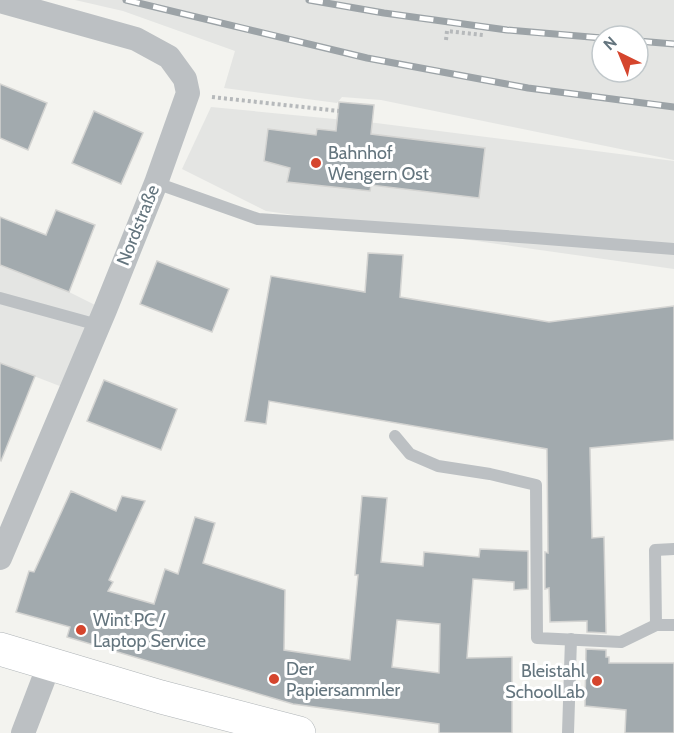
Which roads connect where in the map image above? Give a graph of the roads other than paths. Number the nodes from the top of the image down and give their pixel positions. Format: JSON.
{"nodes":[{"id":1,"x":0,"y":1,"type":"edge"},
{"id":2,"x":156,"y":183,"type":"junction"},
{"id":3,"x":674,"y":249,"type":"edge"},
{"id":4,"x":0,"y":298,"type":"edge"},
{"id":5,"x":98,"y":325,"type":"junction"},
{"id":6,"x":395,"y":436,"type":"dead end"},
{"id":7,"x":674,"y":549,"type":"edge"},
{"id":8,"x":0,"y":558,"type":"edge"},
{"id":9,"x":656,"y":625,"type":"junction"},
{"id":10,"x":674,"y":625,"type":"edge"},
{"id":11,"x":571,"y":639,"type":"junction"},
{"id":12,"x":0,"y":650,"type":"edge"},
{"id":13,"x":50,"y":665,"type":"junction"},
{"id":14,"x":23,"y":733,"type":"edge"},
{"id":15,"x":299,"y":733,"type":"edge"},
{"id":16,"x":568,"y":733,"type":"edge"}],
"edges":[{"from":1,"to":2,"type":"street","name":"Nordstraße"},
{"from":2,"to":3,"type":"lane"},
{"from":2,"to":5,"type":"street","name":"Nordstraße"},
{"from":4,"to":5,"type":"lane"},
{"from":5,"to":8,"type":"street","name":"Nordstraße"},
{"from":6,"to":11,"type":"lane"},
{"from":7,"to":9,"type":"lane"},
{"from":9,"to":10,"type":"lane"},
{"from":9,"to":11,"type":"lane"},
{"from":11,"to":16,"type":"lane"},
{"from":12,"to":13,"type":"main road"},
{"from":13,"to":14,"type":"street"},
{"from":13,"to":15,"type":"main road"}]}
